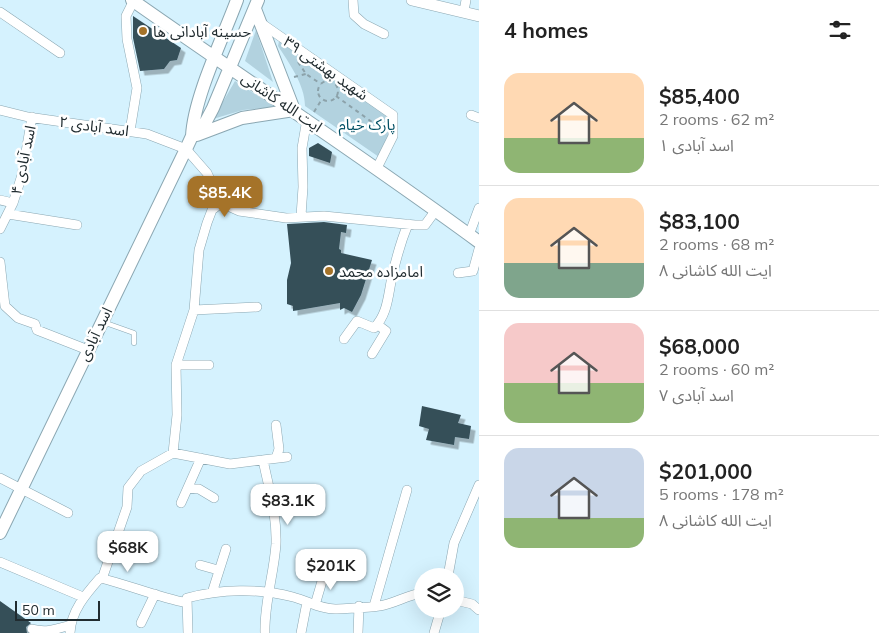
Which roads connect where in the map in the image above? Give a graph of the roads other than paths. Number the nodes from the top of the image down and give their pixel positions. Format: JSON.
{"nodes":[{"id":1,"x":133,"y":0,"type":"edge"},
{"id":2,"x":237,"y":0,"type":"edge"},
{"id":3,"x":353,"y":0,"type":"edge"},
{"id":4,"x":415,"y":0,"type":"edge"},
{"id":5,"x":256,"y":5,"type":"edge"},
{"id":6,"x":465,"y":6,"type":"edge"},
{"id":7,"x":0,"y":12,"type":"edge"},
{"id":8,"x":479,"y":16,"type":"edge"},
{"id":9,"x":259,"y":22,"type":"junction"},
{"id":10,"x":384,"y":34,"type":"dead end"},
{"id":11,"x":60,"y":53,"type":"dead end"},
{"id":12,"x":214,"y":58,"type":"junction"},
{"id":13,"x":230,"y":68,"type":"junction"},
{"id":14,"x":0,"y":110,"type":"edge"},
{"id":15,"x":294,"y":110,"type":"junction"},
{"id":16,"x":310,"y":115,"type":"junction"},
{"id":17,"x":32,"y":117,"type":"junction"},
{"id":18,"x":130,"y":131,"type":"junction"},
{"id":19,"x":192,"y":136,"type":"junction"},
{"id":20,"x":186,"y":148,"type":"junction"},
{"id":21,"x":377,"y":168,"type":"junction"},
{"id":22,"x":0,"y":200,"type":"edge"},
{"id":23,"x":13,"y":203,"type":"junction"},
{"id":24,"x":221,"y":203,"type":"junction"},
{"id":25,"x":479,"y":208,"type":"edge"},
{"id":26,"x":436,"y":210,"type":"junction"},
{"id":27,"x":8,"y":214,"type":"junction"},
{"id":28,"x":301,"y":216,"type":"junction"},
{"id":29,"x":408,"y":224,"type":"junction"},
{"id":30,"x":77,"y":225,"type":"dead end"},
{"id":31,"x":0,"y":229,"type":"edge"},
{"id":32,"x":474,"y":238,"type":"edge"},
{"id":33,"x":479,"y":249,"type":"edge"},
{"id":34,"x":0,"y":262,"type":"edge"},
{"id":35,"x":458,"y":273,"type":"dead end"},
{"id":36,"x":257,"y":307,"type":"dead end"},
{"id":37,"x":194,"y":310,"type":"junction"},
{"id":38,"x":101,"y":322,"type":"junction"},
{"id":39,"x":378,"y":325,"type":"junction"},
{"id":40,"x":344,"y":339,"type":"dead end"},
{"id":41,"x":134,"y":343,"type":"dead end"},
{"id":42,"x":88,"y":350,"type":"junction"},
{"id":43,"x":372,"y":354,"type":"dead end"},
{"id":44,"x":176,"y":365,"type":"junction"},
{"id":45,"x":209,"y":365,"type":"dead end"},
{"id":46,"x":276,"y":424,"type":"dead end"},
{"id":47,"x":173,"y":453,"type":"junction"},
{"id":48,"x":287,"y":457,"type":"dead end"},
{"id":49,"x":201,"y":458,"type":"junction"},
{"id":50,"x":276,"y":458,"type":"junction"},
{"id":51,"x":263,"y":460,"type":"junction"},
{"id":52,"x":0,"y":478,"type":"edge"},
{"id":53,"x":21,"y":488,"type":"junction"},
{"id":54,"x":188,"y":488,"type":"junction"},
{"id":55,"x":478,"y":488,"type":"edge"},
{"id":56,"x":407,"y":490,"type":"dead end"},
{"id":57,"x":214,"y":498,"type":"dead end"},
{"id":58,"x":181,"y":503,"type":"dead end"},
{"id":59,"x":68,"y":513,"type":"dead end"},
{"id":60,"x":0,"y":533,"type":"edge"},
{"id":61,"x":226,"y":549,"type":"dead end"},
{"id":62,"x":0,"y":562,"type":"edge"},
{"id":63,"x":200,"y":565,"type":"dead end"},
{"id":64,"x":449,"y":568,"type":"edge"},
{"id":65,"x":218,"y":570,"type":"junction"},
{"id":66,"x":325,"y":571,"type":"dead end"},
{"id":67,"x":102,"y":579,"type":"junction"},
{"id":68,"x":212,"y":593,"type":"junction"},
{"id":69,"x":155,"y":594,"type":"junction"},
{"id":70,"x":268,"y":594,"type":"junction"},
{"id":71,"x":414,"y":595,"type":"edge"},
{"id":72,"x":83,"y":597,"type":"junction"},
{"id":73,"x":187,"y":602,"type":"junction"},
{"id":74,"x":464,"y":602,"type":"edge"},
{"id":75,"x":311,"y":603,"type":"junction"},
{"id":76,"x":359,"y":606,"type":"junction"},
{"id":77,"x":374,"y":606,"type":"junction"},
{"id":78,"x":479,"y":610,"type":"edge"},
{"id":79,"x":438,"y":618,"type":"edge"},
{"id":80,"x":140,"y":623,"type":"dead end"},
{"id":81,"x":32,"y":629,"type":"dead end"},
{"id":82,"x":70,"y":629,"type":"edge"},
{"id":83,"x":188,"y":633,"type":"edge"},
{"id":84,"x":265,"y":633,"type":"edge"},
{"id":85,"x":300,"y":633,"type":"edge"},
{"id":86,"x":358,"y":633,"type":"edge"},
{"id":87,"x":434,"y":633,"type":"edge"}],
"edges":[{"from":1,"to":12,"type":"main road","name":"ایت الله کاشانی"},
{"from":1,"to":18,"type":"street"},
{"from":2,"to":12,"type":"main road","name":"اسد آبادی"},
{"from":3,"to":10,"type":"street"},
{"from":4,"to":6,"type":"street"},
{"from":5,"to":9,"type":"main road"},
{"from":5,"to":13,"type":"main road","name":"اسد آبادی"},
{"from":6,"to":8,"type":"street"},
{"from":7,"to":11,"type":"street"},
{"from":9,"to":15,"type":"main road"},
{"from":9,"to":21,"type":"street","name":"شهید بهشتی ۳۹"},
{"from":12,"to":13,"type":"main road","name":"ایت الله کاشانی"},
{"from":12,"to":19,"type":"main road","name":"اسد آبادی"},
{"from":13,"to":15,"type":"main road","name":"ایت الله کاشانی"},
{"from":13,"to":19,"type":"main road","name":"اسد آبادی"},
{"from":14,"to":17,"type":"street","name":"اسد آبادی ۲"},
{"from":15,"to":16,"type":"main road","name":"ایت الله کاشانی"},
{"from":15,"to":19,"type":"main road"},
{"from":16,"to":21,"type":"main road","name":"ایت الله کاشانی"},
{"from":16,"to":28,"type":"street"},
{"from":17,"to":18,"type":"street","name":"اسد آبادی ۲"},
{"from":17,"to":23,"type":"street","name":"اسد آبادی ۴"},
{"from":18,"to":20,"type":"street","name":"اسد آبادی ۲"},
{"from":19,"to":20,"type":"main road","name":"اسد آبادی"},
{"from":20,"to":24,"type":"street"},
{"from":20,"to":38,"type":"main road","name":"اسد آبادی"},
{"from":21,"to":26,"type":"main road","name":"ایت الله کاشانی"},
{"from":22,"to":23,"type":"street"},
{"from":23,"to":27,"type":"street","name":"اسد آبادی ۴"},
{"from":24,"to":28,"type":"street"},
{"from":24,"to":37,"type":"street"},
{"from":25,"to":32,"type":"street"},
{"from":26,"to":29,"type":"street"},
{"from":26,"to":32,"type":"main road","name":"ایت الله کاشانی"},
{"from":27,"to":30,"type":"street"},
{"from":27,"to":31,"type":"street","name":"اسد آبادی ۴"},
{"from":28,"to":29,"type":"street"},
{"from":29,"to":39,"type":"street"},
{"from":33,"to":35,"type":"street"},
{"from":34,"to":42,"type":"street"},
{"from":36,"to":37,"type":"street"},
{"from":37,"to":44,"type":"street"},
{"from":38,"to":41,"type":"lane"},
{"from":38,"to":42,"type":"main road","name":"اسد آبادی"},
{"from":39,"to":40,"type":"street"},
{"from":39,"to":43,"type":"street"},
{"from":42,"to":53,"type":"main road","name":"اسد آبادی"},
{"from":44,"to":45,"type":"street"},
{"from":44,"to":47,"type":"street"},
{"from":46,"to":50,"type":"street"},
{"from":47,"to":49,"type":"street"},
{"from":47,"to":67,"type":"street"},
{"from":48,"to":50,"type":"street"},
{"from":49,"to":51,"type":"street"},
{"from":49,"to":54,"type":"street"},
{"from":50,"to":51,"type":"street"},
{"from":51,"to":70,"type":"street"},
{"from":52,"to":53,"type":"street"},
{"from":53,"to":59,"type":"street"},
{"from":53,"to":60,"type":"main road","name":"اسد آبادی"},
{"from":54,"to":57,"type":"street"},
{"from":54,"to":58,"type":"street"},
{"from":55,"to":64,"type":"street"},
{"from":56,"to":77,"type":"street"},
{"from":61,"to":65,"type":"street"},
{"from":62,"to":72,"type":"street"},
{"from":63,"to":65,"type":"street"},
{"from":65,"to":68,"type":"street"},
{"from":66,"to":75,"type":"street"},
{"from":67,"to":69,"type":"street"},
{"from":67,"to":72,"type":"street"},
{"from":68,"to":70,"type":"street"},
{"from":68,"to":73,"type":"street"},
{"from":69,"to":73,"type":"street"},
{"from":69,"to":80,"type":"street"},
{"from":70,"to":75,"type":"street"},
{"from":70,"to":84,"type":"street"},
{"from":71,"to":77,"type":"street"},
{"from":72,"to":82,"type":"street"},
{"from":73,"to":83,"type":"street"},
{"from":74,"to":78,"type":"street"},
{"from":75,"to":76,"type":"street"},
{"from":75,"to":85,"type":"street"},
{"from":76,"to":77,"type":"street"},
{"from":76,"to":86,"type":"street"},
{"from":79,"to":87,"type":"street"},
{"from":81,"to":82,"type":"street"}]}
